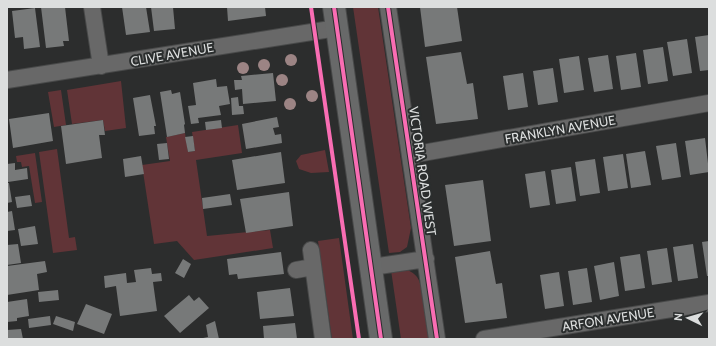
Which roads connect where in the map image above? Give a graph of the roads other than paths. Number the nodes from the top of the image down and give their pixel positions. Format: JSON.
{"nodes":[{"id":1,"x":92,"y":7,"type":"edge"},
{"id":2,"x":388,"y":7,"type":"edge"},
{"id":3,"x":335,"y":18,"type":"edge"},
{"id":4,"x":101,"y":66,"type":"junction"},
{"id":5,"x":7,"y":80,"type":"edge"},
{"id":6,"x":709,"y":103,"type":"edge"},
{"id":7,"x":410,"y":155,"type":"junction"},
{"id":8,"x":311,"y":250,"type":"dead end"},
{"id":9,"x":426,"y":259,"type":"junction"},
{"id":10,"x":372,"y":266,"type":"junction"},
{"id":11,"x":313,"y":267,"type":"junction"},
{"id":12,"x":296,"y":270,"type":"dead end"},
{"id":13,"x":709,"y":303,"type":"edge"},
{"id":14,"x":323,"y":339,"type":"edge"},
{"id":15,"x":381,"y":339,"type":"edge"},
{"id":16,"x":437,"y":339,"type":"edge"},
{"id":17,"x":484,"y":339,"type":"edge"}],
"edges":[{"from":1,"to":4,"type":"street"},
{"from":2,"to":7,"type":"street","name":"VICTORIA ROAD WEST"},
{"from":3,"to":4,"type":"street","name":"CLIVE AVENUE"},
{"from":3,"to":10,"type":"main road"},
{"from":4,"to":5,"type":"street","name":"CLIVE AVENUE"},
{"from":6,"to":7,"type":"street","name":"FRANKLYN AVENUE"},
{"from":7,"to":9,"type":"street","name":"VICTORIA ROAD WEST"},
{"from":8,"to":11,"type":"street"},
{"from":9,"to":10,"type":"street"},
{"from":9,"to":16,"type":"street","name":"VICTORIA ROAD WEST"},
{"from":10,"to":15,"type":"main road"},
{"from":11,"to":12,"type":"street"},
{"from":11,"to":14,"type":"street"},
{"from":13,"to":17,"type":"street","name":"ARFON AVENUE"}]}
